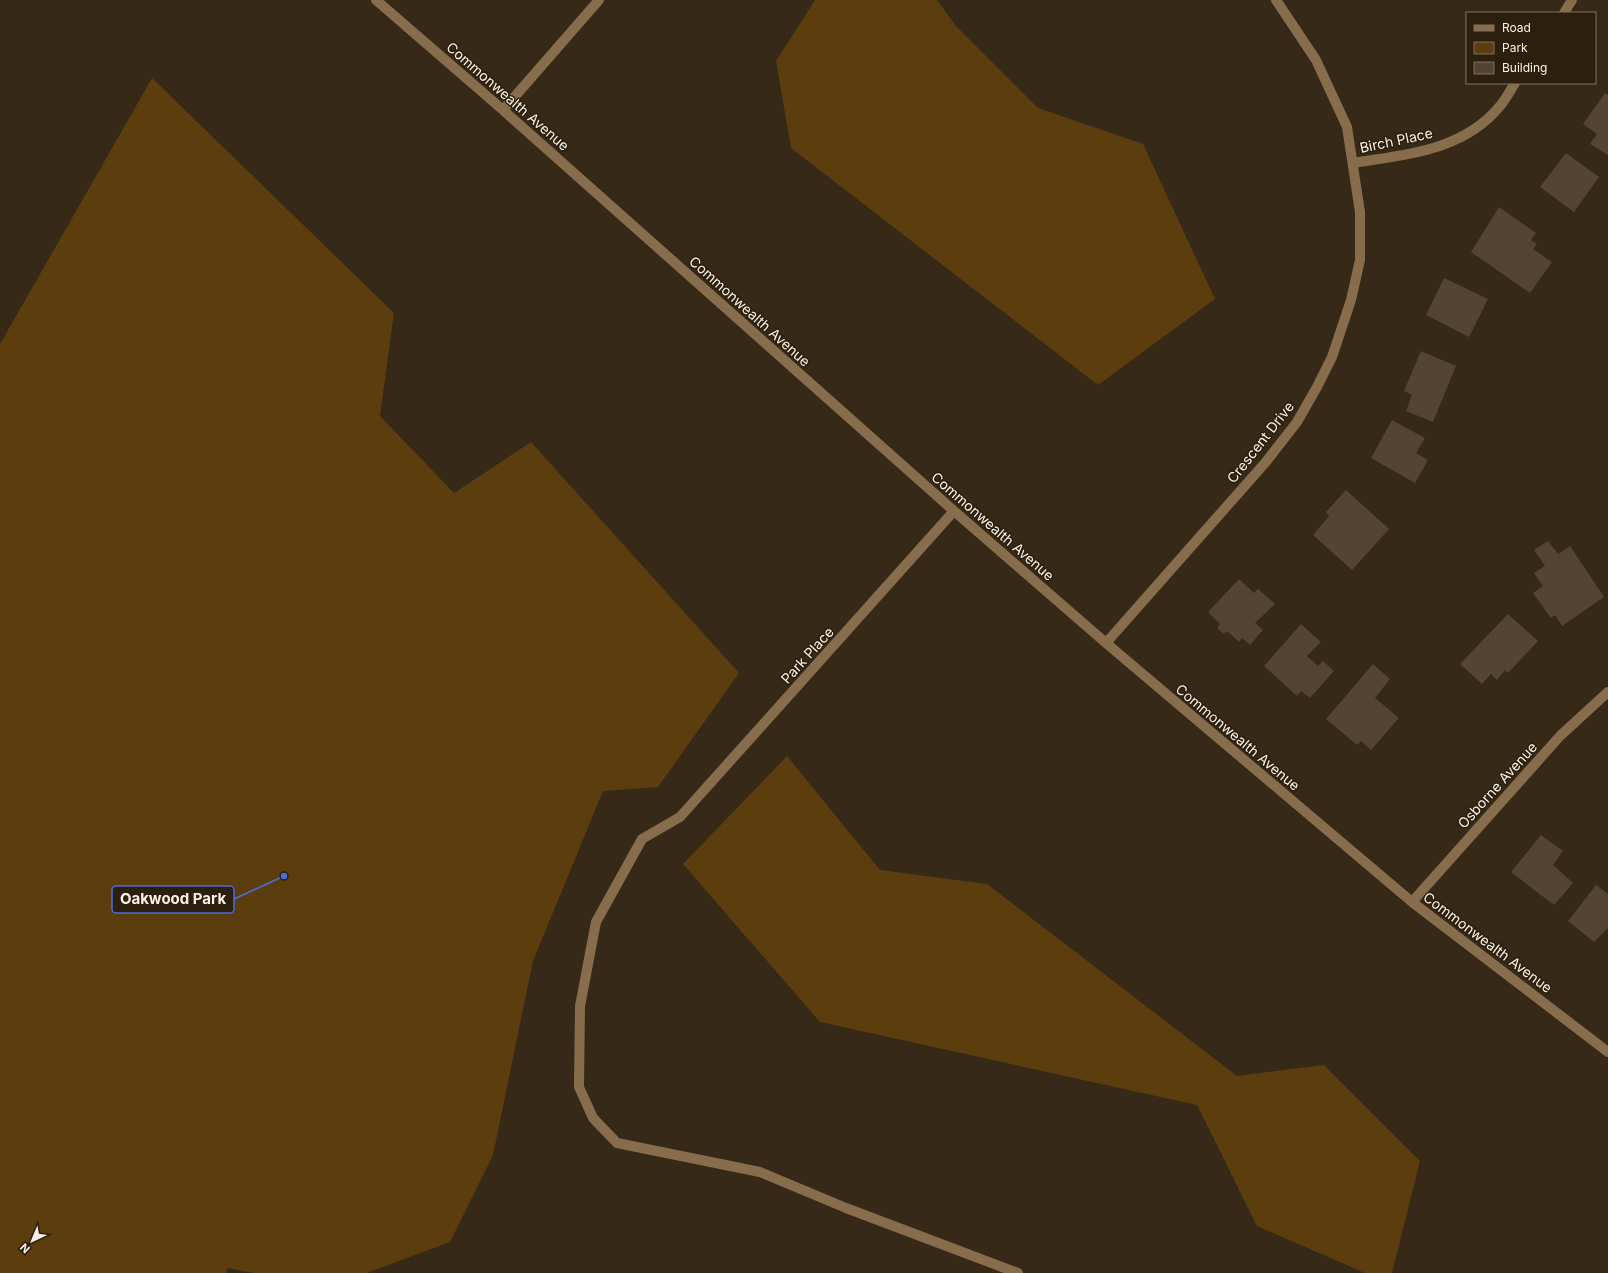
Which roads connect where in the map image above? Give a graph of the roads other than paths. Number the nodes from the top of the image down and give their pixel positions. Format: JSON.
{"nodes":[{"id":1,"x":376,"y":0,"type":"edge"},
{"id":2,"x":599,"y":0,"type":"edge"},
{"id":3,"x":1276,"y":0,"type":"edge"},
{"id":4,"x":1572,"y":0,"type":"edge"},
{"id":5,"x":1565,"y":12,"type":"edge"},
{"id":6,"x":1515,"y":84,"type":"edge"},
{"id":7,"x":503,"y":110,"type":"junction"},
{"id":8,"x":1354,"y":163,"type":"junction"},
{"id":9,"x":954,"y":511,"type":"junction"},
{"id":10,"x":1106,"y":642,"type":"junction"},
{"id":11,"x":1608,"y":692,"type":"edge"},
{"id":12,"x":1412,"y":902,"type":"junction"},
{"id":13,"x":1608,"y":1052,"type":"edge"},
{"id":14,"x":1018,"y":1273,"type":"edge"}],
"edges":[{"from":1,"to":7,"type":"street","name":"Commonwealth Avenue"},
{"from":2,"to":7,"type":"street"},
{"from":3,"to":8,"type":"street","name":"Crescent Drive"},
{"from":4,"to":5,"type":"street"},
{"from":6,"to":8,"type":"street","name":"Birch Place"},
{"from":7,"to":9,"type":"street","name":"Commonwealth Avenue"},
{"from":8,"to":10,"type":"street","name":"Crescent Drive"},
{"from":9,"to":10,"type":"street","name":"Commonwealth Avenue"},
{"from":9,"to":14,"type":"street","name":"Park Place"},
{"from":10,"to":12,"type":"street","name":"Commonwealth Avenue"},
{"from":11,"to":12,"type":"street","name":"Osborne Avenue"},
{"from":12,"to":13,"type":"street","name":"Commonwealth Avenue"}]}
